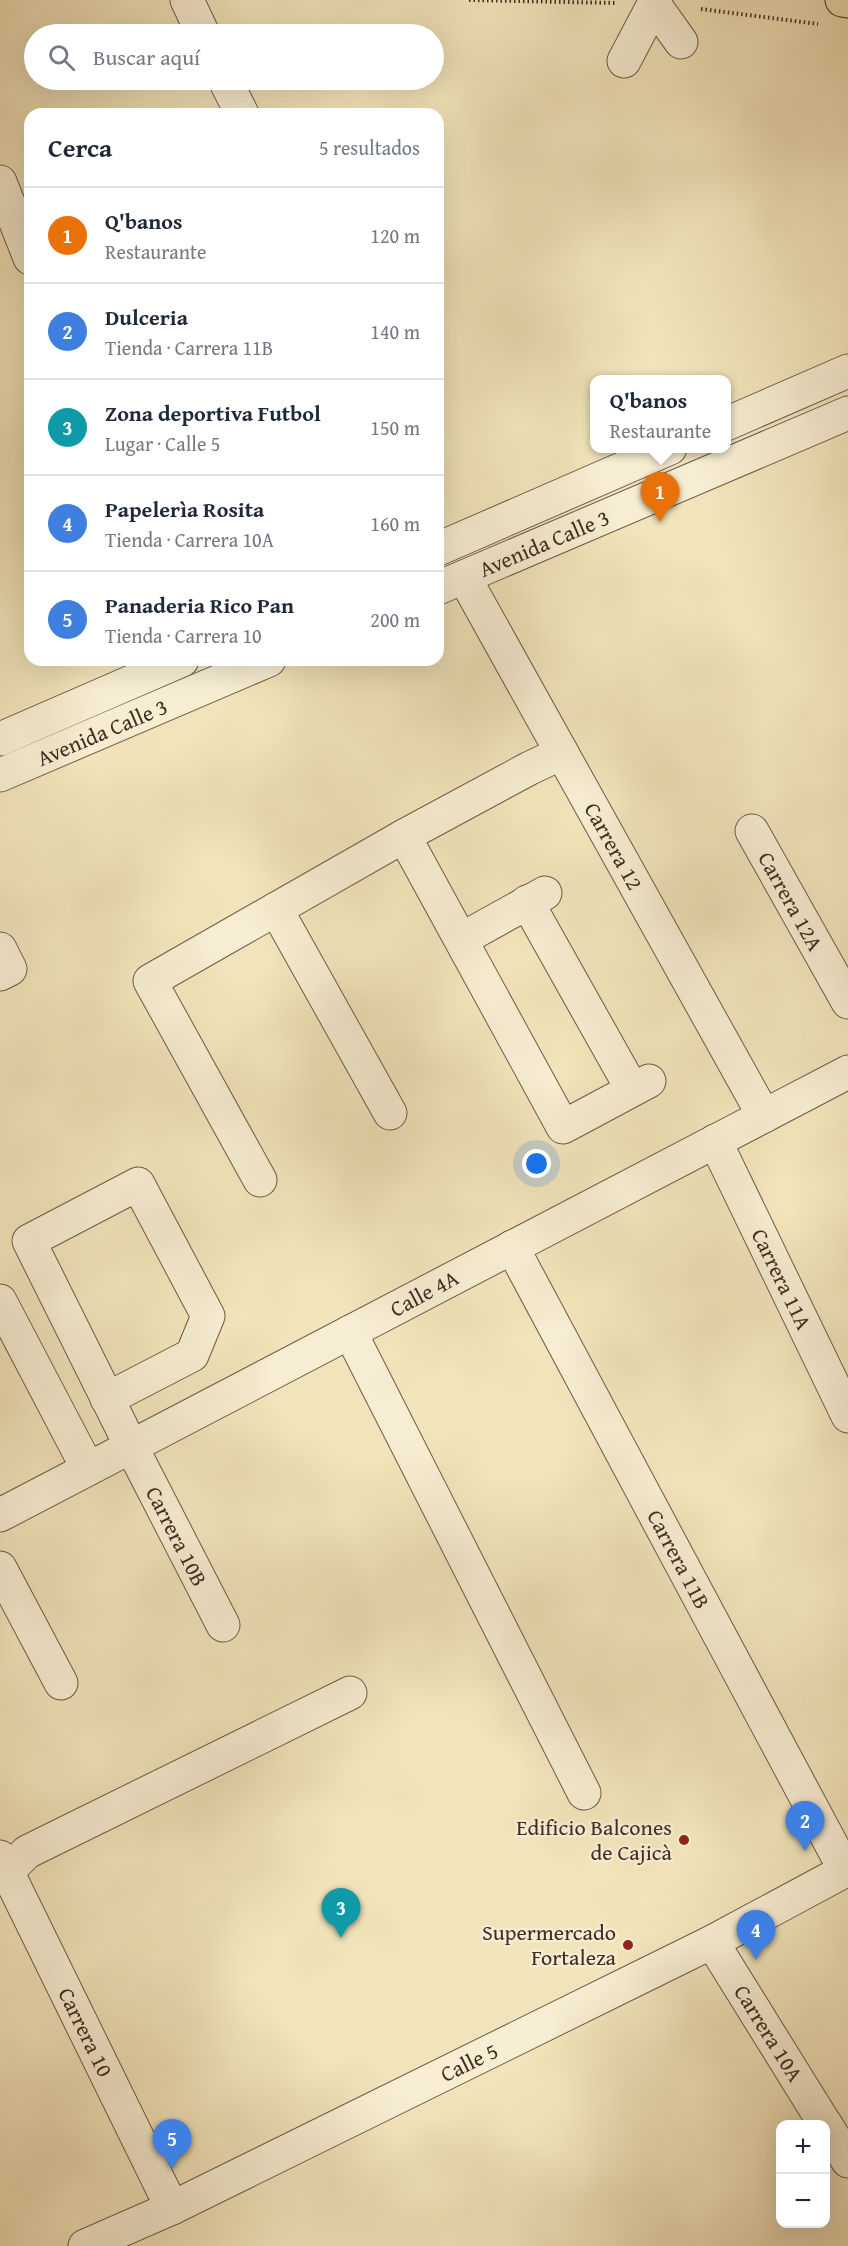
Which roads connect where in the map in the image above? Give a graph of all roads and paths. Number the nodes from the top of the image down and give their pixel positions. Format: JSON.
{"nodes":[{"id":1,"x":187,"y":0,"type":"edge"},
{"id":2,"x":842,"y":0,"type":"edge"},
{"id":3,"x":848,"y":1,"type":"edge"},
{"id":4,"x":653,"y":2,"type":"edge"},
{"id":5,"x":198,"y":24,"type":"edge"},
{"id":6,"x":681,"y":42,"type":"dead end"},
{"id":7,"x":624,"y":61,"type":"dead end"},
{"id":8,"x":230,"y":90,"type":"edge"},
{"id":9,"x":239,"y":108,"type":"edge"},
{"id":10,"x":0,"y":182,"type":"edge"},
{"id":11,"x":24,"y":243,"type":"edge"},
{"id":12,"x":845,"y":378,"type":"edge"},
{"id":13,"x":848,"y":413,"type":"edge"},
{"id":14,"x":731,"y":422,"type":"edge"},
{"id":15,"x":659,"y":453,"type":"edge"},
{"id":16,"x":444,"y":546,"type":"edge"},
{"id":17,"x":451,"y":582,"type":"edge"},
{"id":18,"x":255,"y":666,"type":"edge"},
{"id":19,"x":144,"y":667,"type":"edge"},
{"id":20,"x":0,"y":739,"type":"edge"},
{"id":21,"x":562,"y":753,"type":"junction"},
{"id":22,"x":0,"y":775,"type":"edge"},
{"id":23,"x":752,"y":831,"type":"dead end"},
{"id":24,"x":404,"y":836,"type":"junction"},
{"id":25,"x":276,"y":909,"type":"junction"},
{"id":26,"x":462,"y":939,"type":"junction"},
{"id":27,"x":0,"y":949,"type":"edge"},
{"id":28,"x":0,"y":974,"type":"edge"},
{"id":29,"x":848,"y":1002,"type":"edge"},
{"id":30,"x":848,"y":1072,"type":"edge"},
{"id":31,"x":390,"y":1113,"type":"dead end"},
{"id":32,"x":764,"y":1116,"type":"junction"},
{"id":33,"x":715,"y":1141,"type":"junction"},
{"id":34,"x":260,"y":1180,"type":"dead end"},
{"id":35,"x":512,"y":1247,"type":"junction"},
{"id":36,"x":0,"y":1301,"type":"edge"},
{"id":37,"x":350,"y":1332,"type":"junction"},
{"id":38,"x":108,"y":1399,"type":"junction"},
{"id":39,"x":848,"y":1416,"type":"edge"},
{"id":40,"x":131,"y":1446,"type":"junction"},
{"id":41,"x":88,"y":1469,"type":"junction"},
{"id":42,"x":0,"y":1515,"type":"edge"},
{"id":43,"x":0,"y":1568,"type":"edge"},
{"id":44,"x":223,"y":1625,"type":"dead end"},
{"id":45,"x":61,"y":1683,"type":"dead end"},
{"id":46,"x":350,"y":1694,"type":"dead end"},
{"id":47,"x":584,"y":1793,"type":"dead end"},
{"id":48,"x":4,"y":1864,"type":"edge"},
{"id":49,"x":847,"y":1869,"type":"edge"},
{"id":50,"x":12,"y":1909,"type":"edge"},
{"id":51,"x":712,"y":1942,"type":"junction"},
{"id":52,"x":822,"y":2120,"type":"edge"},
{"id":53,"x":830,"y":2133,"type":"edge"},
{"id":54,"x":848,"y":2161,"type":"edge"},
{"id":55,"x":172,"y":2208,"type":"junction"},
{"id":56,"x":85,"y":2246,"type":"edge"}],
"edges":[{"from":1,"to":5,"type":"street"},
{"from":2,"to":3,"type":"main road"},
{"from":4,"to":6,"type":"street"},
{"from":4,"to":7,"type":"street"},
{"from":8,"to":9,"type":"street"},
{"from":10,"to":11,"type":"street"},
{"from":12,"to":14,"type":"street"},
{"from":13,"to":17,"type":"street","name":"Avenida Calle 3"},
{"from":15,"to":16,"type":"street","name":"Avenida Calle 3"},
{"from":17,"to":21,"type":"street","name":"Carrera 12"},
{"from":18,"to":22,"type":"street","name":"Avenida Calle 3"},
{"from":19,"to":20,"type":"street","name":"Avenida Calle 3"},
{"from":21,"to":24,"type":"street"},
{"from":21,"to":32,"type":"street","name":"Carrera 12"},
{"from":23,"to":29,"type":"street","name":"Carrera 12A"},
{"from":24,"to":25,"type":"street"},
{"from":24,"to":26,"type":"street"},
{"from":25,"to":31,"type":"street"},
{"from":25,"to":34,"type":"street"},
{"from":26,"to":26,"type":"street"},
{"from":27,"to":28,"type":"street"},
{"from":30,"to":32,"type":"street","name":"Calle 4A"},
{"from":32,"to":33,"type":"street","name":"Calle 4A"},
{"from":33,"to":35,"type":"street","name":"Calle 4A"},
{"from":33,"to":39,"type":"street","name":"Carrera 11A"},
{"from":35,"to":37,"type":"street","name":"Calle 4A"},
{"from":35,"to":49,"type":"street","name":"Carrera 11B"},
{"from":36,"to":41,"type":"street"},
{"from":37,"to":40,"type":"street","name":"Calle 4A"},
{"from":37,"to":47,"type":"street"},
{"from":38,"to":38,"type":"street","name":"Carrera 10B"},
{"from":38,"to":40,"type":"street","name":"Carrera 10B"},
{"from":40,"to":41,"type":"street","name":"Calle 4A"},
{"from":40,"to":44,"type":"street","name":"Carrera 10B"},
{"from":41,"to":42,"type":"street","name":"Calle 4A"},
{"from":43,"to":45,"type":"street"},
{"from":46,"to":48,"type":"street"},
{"from":48,"to":50,"type":"street","name":"Carrera 10"},
{"from":49,"to":51,"type":"street","name":"Calle 5"},
{"from":50,"to":55,"type":"street","name":"Carrera 10"},
{"from":51,"to":52,"type":"street","name":"Carrera 10A"},
{"from":51,"to":55,"type":"street","name":"Calle 5"},
{"from":53,"to":54,"type":"street","name":"Carrera 10A"},
{"from":55,"to":56,"type":"street","name":"Calle 5"}]}
